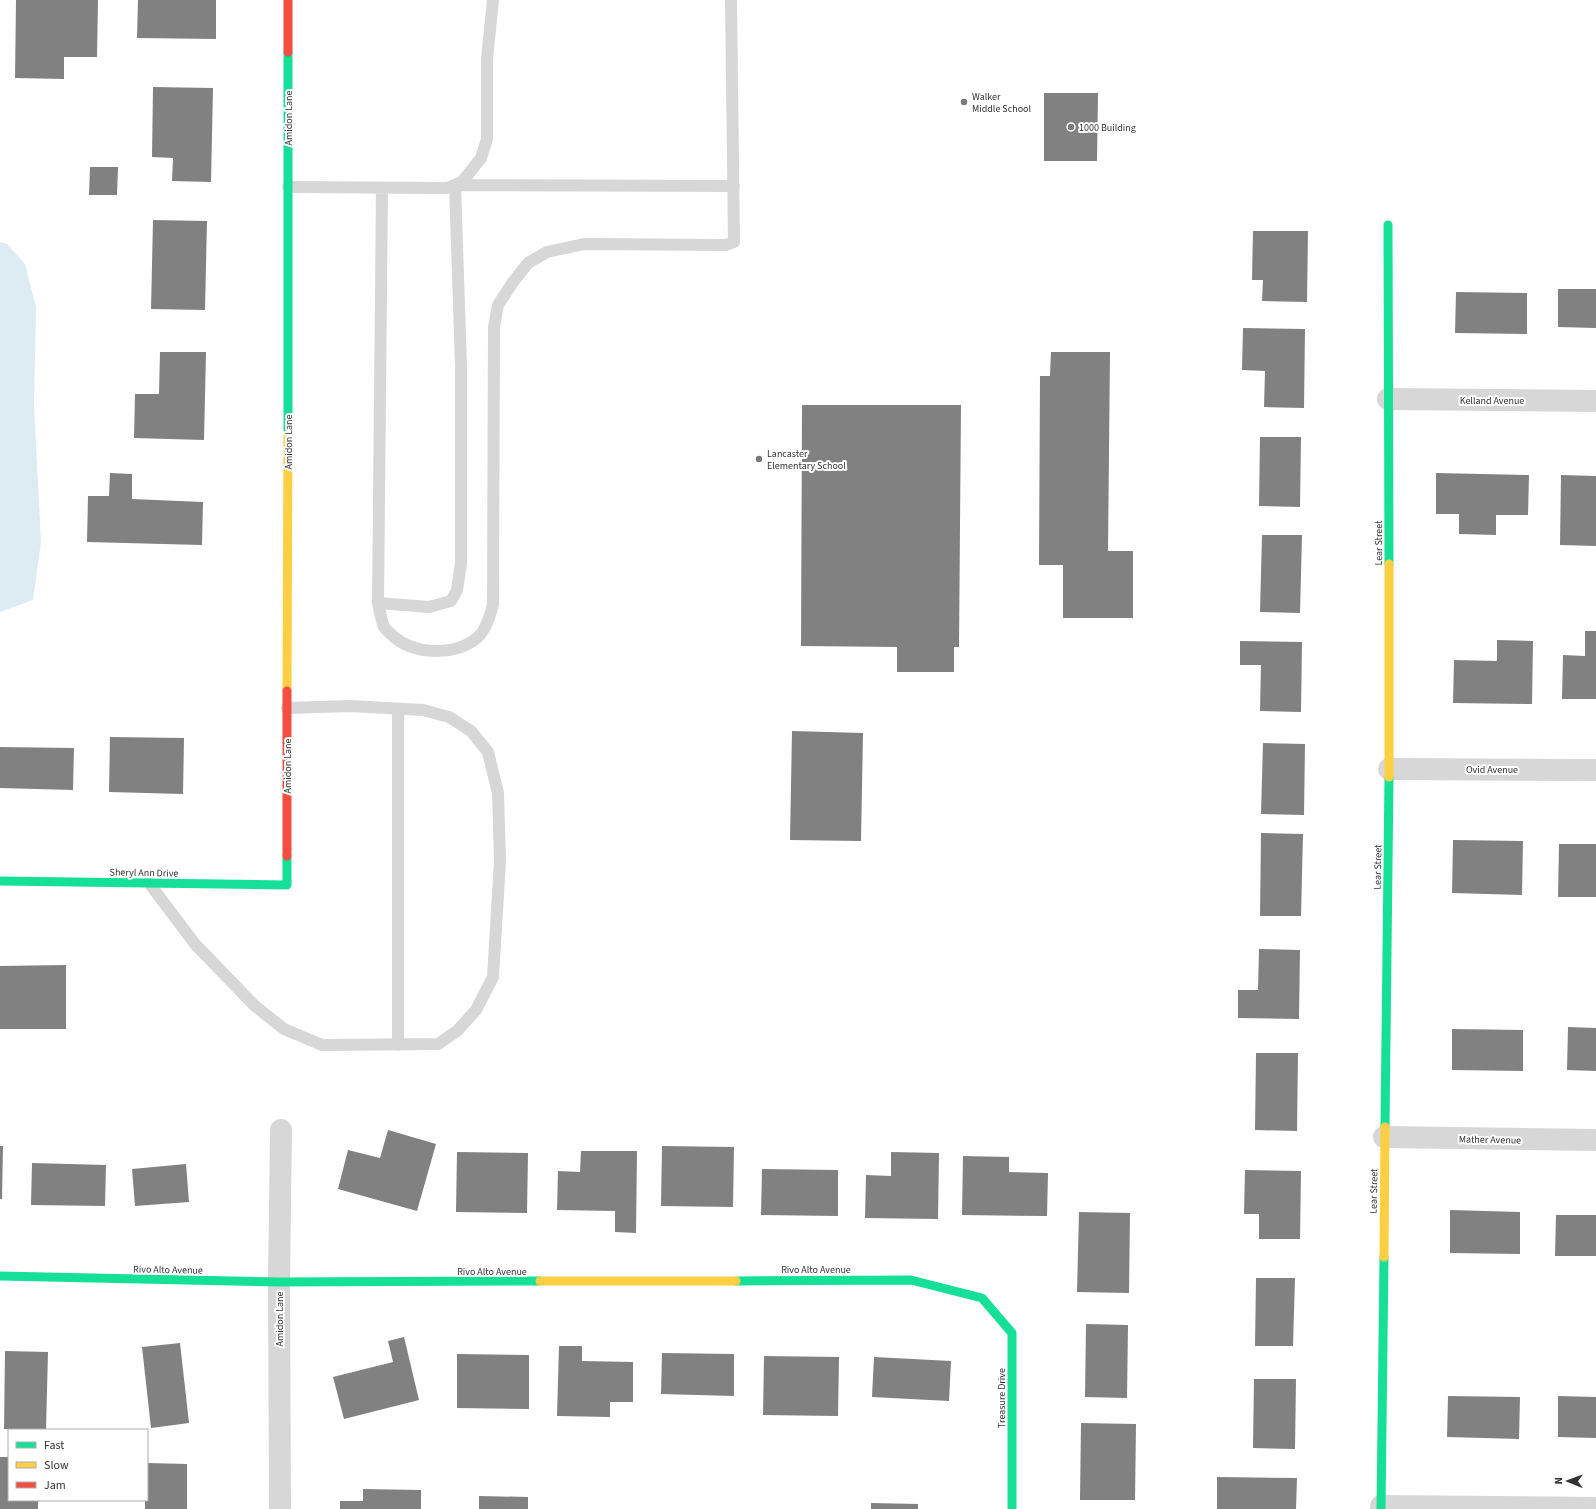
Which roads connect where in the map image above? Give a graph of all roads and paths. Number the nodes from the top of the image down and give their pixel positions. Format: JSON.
{"nodes":[{"id":1,"x":288,"y":0,"type":"edge"},
{"id":2,"x":493,"y":0,"type":"edge"},
{"id":3,"x":731,"y":0,"type":"edge"},
{"id":4,"x":455,"y":185,"type":"junction"},
{"id":5,"x":734,"y":186,"type":"junction"},
{"id":6,"x":288,"y":187,"type":"junction"},
{"id":7,"x":382,"y":188,"type":"junction"},
{"id":8,"x":1388,"y":224,"type":"dead end"},
{"id":9,"x":1388,"y":399,"type":"junction"},
{"id":10,"x":1596,"y":401,"type":"edge"},
{"id":11,"x":378,"y":603,"type":"junction"},
{"id":12,"x":287,"y":708,"type":"junction"},
{"id":13,"x":398,"y":709,"type":"junction"},
{"id":14,"x":1389,"y":769,"type":"junction"},
{"id":15,"x":1596,"y":770,"type":"edge"},
{"id":16,"x":0,"y":880,"type":"edge"},
{"id":17,"x":149,"y":883,"type":"junction"},
{"id":18,"x":287,"y":885,"type":"joint"},
{"id":19,"x":398,"y":1045,"type":"junction"},
{"id":20,"x":281,"y":1130,"type":"dead end"},
{"id":21,"x":1384,"y":1137,"type":"junction"},
{"id":22,"x":1596,"y":1140,"type":"edge"},
{"id":23,"x":0,"y":1276,"type":"edge"},
{"id":24,"x":279,"y":1282,"type":"junction"},
{"id":25,"x":982,"y":1298,"type":"joint"},
{"id":26,"x":1381,"y":1508,"type":"edge"},
{"id":27,"x":1596,"y":1508,"type":"edge"},
{"id":28,"x":280,"y":1509,"type":"edge"},
{"id":29,"x":1012,"y":1509,"type":"edge"}],
"edges":[{"from":1,"to":6,"type":"street","name":"Amidon Lane"},
{"from":2,"to":4,"type":"lane"},
{"from":3,"to":5,"type":"lane"},
{"from":4,"to":5,"type":"lane"},
{"from":4,"to":7,"type":"lane"},
{"from":4,"to":11,"type":"lane"},
{"from":5,"to":11,"type":"lane"},
{"from":6,"to":7,"type":"lane"},
{"from":6,"to":12,"type":"street","name":"Amidon Lane"},
{"from":7,"to":11,"type":"lane"},
{"from":8,"to":9,"type":"street","name":"Lear Street"},
{"from":9,"to":10,"type":"street","name":"Kelland Avenue"},
{"from":9,"to":14,"type":"street","name":"Lear Street"},
{"from":12,"to":13,"type":"lane"},
{"from":12,"to":18,"type":"street","name":"Amidon Lane"},
{"from":13,"to":19,"type":"lane"},
{"from":13,"to":19,"type":"lane"},
{"from":14,"to":15,"type":"street","name":"Ovid Avenue"},
{"from":14,"to":21,"type":"street","name":"Lear Street"},
{"from":16,"to":17,"type":"street","name":"Sheryl Ann Drive"},
{"from":17,"to":18,"type":"street","name":"Sheryl Ann Drive"},
{"from":17,"to":19,"type":"lane"},
{"from":20,"to":24,"type":"street","name":"Amidon Lane"},
{"from":21,"to":22,"type":"street","name":"Mather Avenue"},
{"from":21,"to":26,"type":"street","name":"Lear Street"},
{"from":23,"to":24,"type":"street","name":"Rivo Alto Avenue"},
{"from":24,"to":25,"type":"street","name":"Rivo Alto Avenue"},
{"from":24,"to":28,"type":"street","name":"Amidon Lane"},
{"from":25,"to":29,"type":"street","name":"Treasure Drive"},
{"from":26,"to":27,"type":"street"}]}
